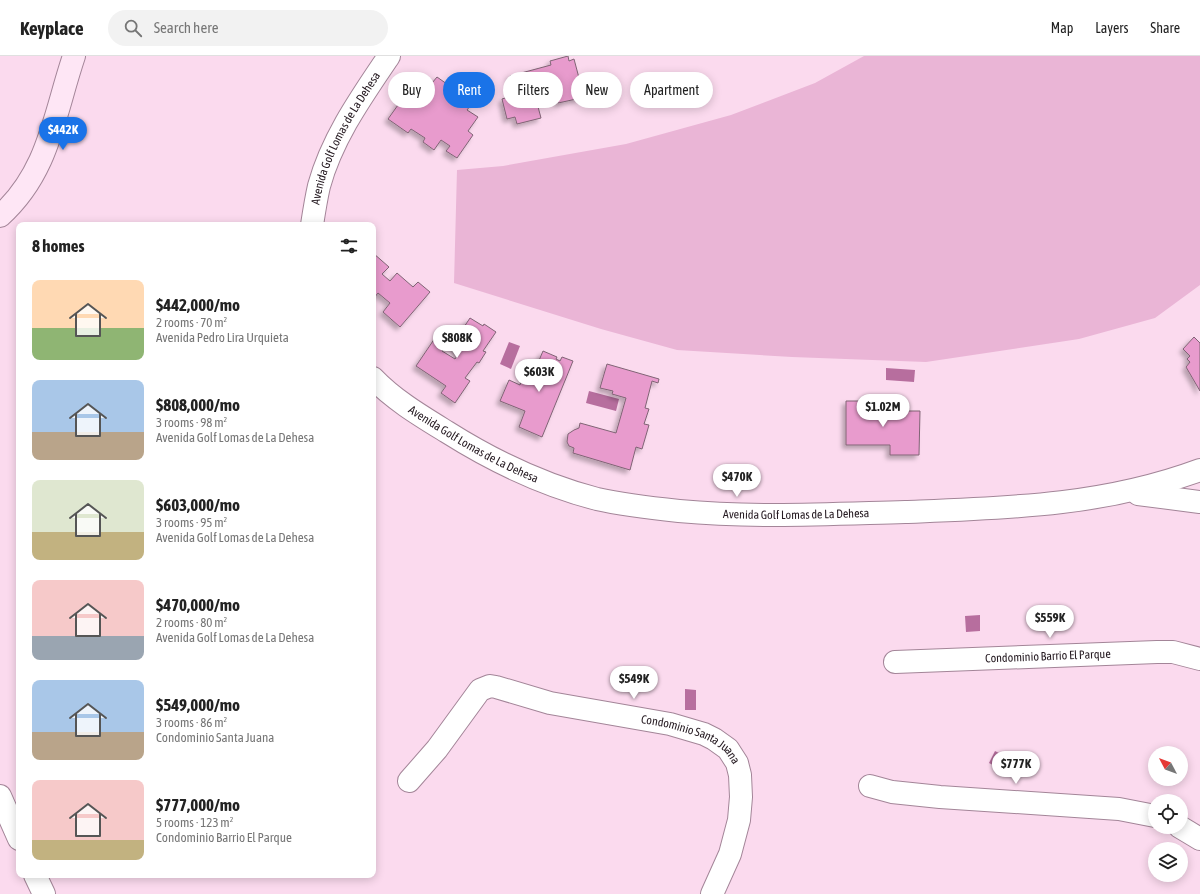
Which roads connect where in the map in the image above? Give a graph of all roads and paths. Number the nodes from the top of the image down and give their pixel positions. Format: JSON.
{"nodes":[{"id":1,"x":74,"y":56,"type":"edge"},
{"id":2,"x":389,"y":56,"type":"edge"},
{"id":3,"x":0,"y":216,"type":"edge"},
{"id":4,"x":312,"y":222,"type":"edge"},
{"id":5,"x":376,"y":381,"type":"edge"},
{"id":6,"x":1200,"y":470,"type":"edge"},
{"id":7,"x":1122,"y":493,"type":"junction"},
{"id":8,"x":1200,"y":502,"type":"edge"},
{"id":9,"x":1200,"y":659,"type":"edge"},
{"id":10,"x":895,"y":662,"type":"dead end"},
{"id":11,"x":409,"y":781,"type":"dead end"},
{"id":12,"x":870,"y":786,"type":"dead end"},
{"id":13,"x":0,"y":796,"type":"edge"},
{"id":14,"x":1148,"y":815,"type":"edge"},
{"id":15,"x":16,"y":832,"type":"edge"},
{"id":16,"x":1188,"y":832,"type":"edge"},
{"id":17,"x":1200,"y":839,"type":"edge"},
{"id":18,"x":37,"y":878,"type":"edge"},
{"id":19,"x":44,"y":894,"type":"edge"},
{"id":20,"x":712,"y":894,"type":"edge"}],
"edges":[{"from":1,"to":3,"type":"main road"},
{"from":2,"to":4,"type":"street","name":"Avenida Golf Lomas de La Dehesa"},
{"from":5,"to":7,"type":"street","name":"Avenida Golf Lomas de La Dehesa"},
{"from":6,"to":7,"type":"street","name":"Avenida Golf Lomas de La Dehesa"},
{"from":7,"to":8,"type":"street"},
{"from":9,"to":10,"type":"street","name":"Condominio Barrio El Parque"},
{"from":11,"to":20,"type":"street","name":"Condominio Santa Juana"},
{"from":12,"to":14,"type":"street"},
{"from":13,"to":15,"type":"street"},
{"from":16,"to":17,"type":"street"},
{"from":18,"to":19,"type":"street"}]}
